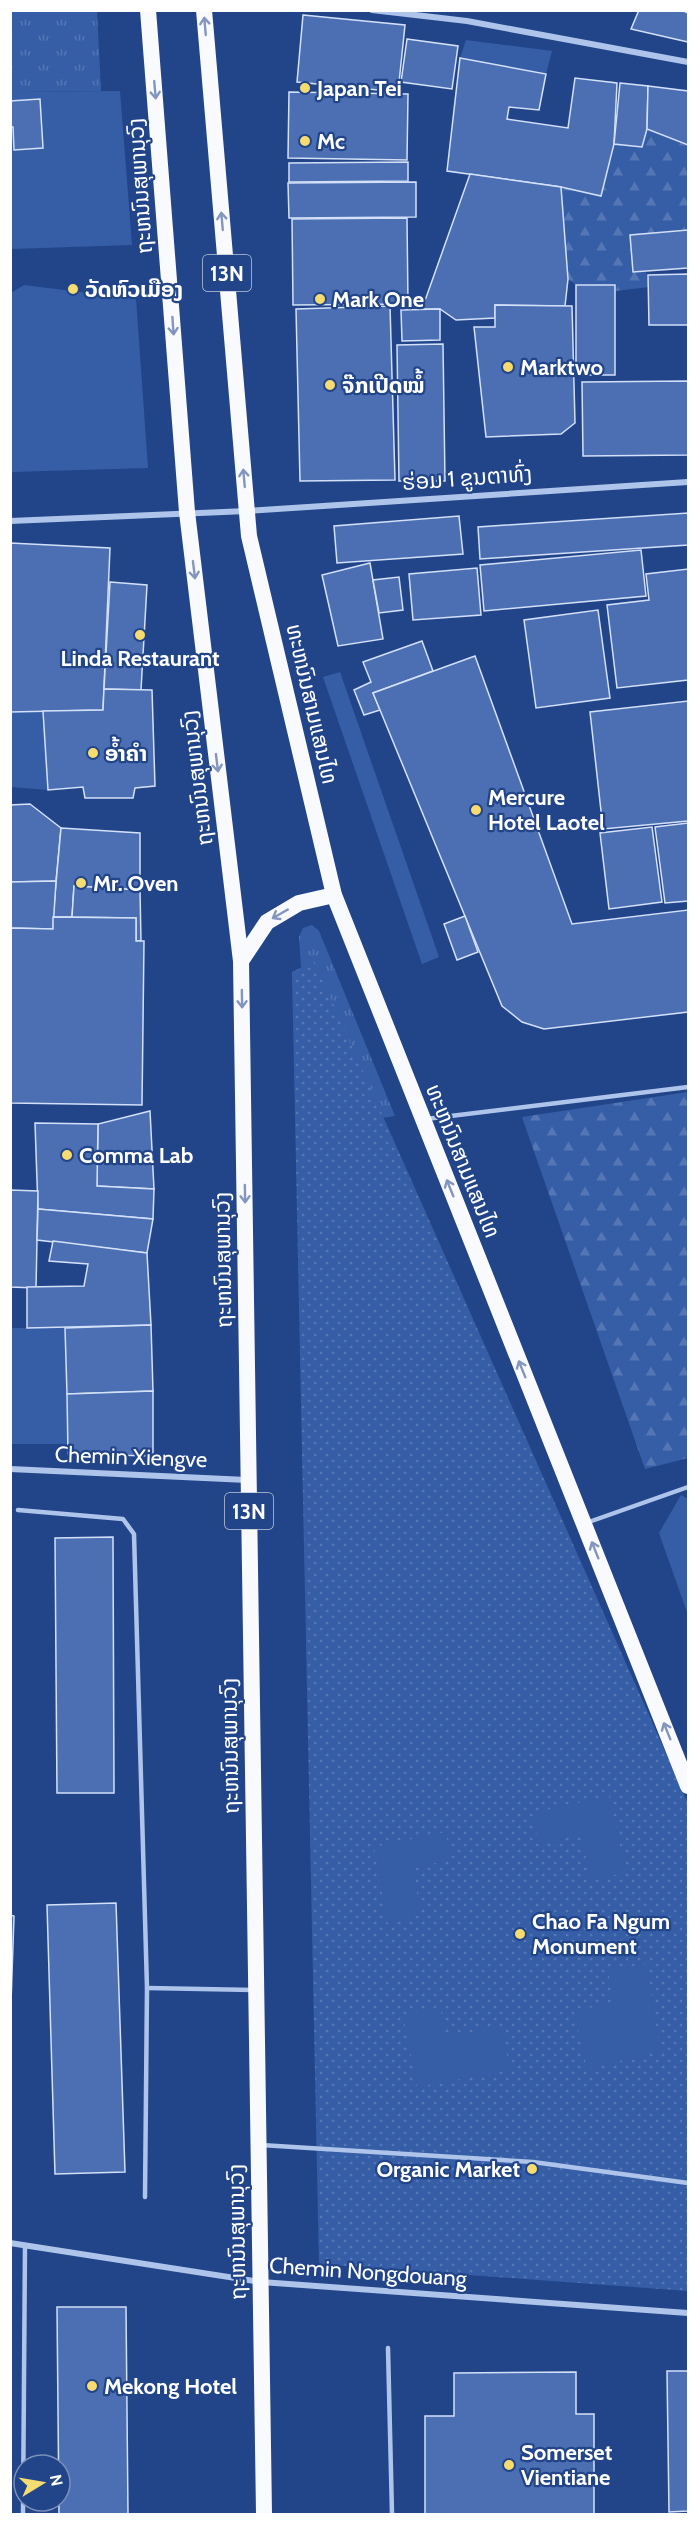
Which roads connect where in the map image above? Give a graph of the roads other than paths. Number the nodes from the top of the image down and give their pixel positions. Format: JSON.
{"nodes":[{"id":1,"x":148,"y":10,"type":"edge"},
{"id":2,"x":204,"y":10,"type":"edge"},
{"id":3,"x":372,"y":10,"type":"edge"},
{"id":4,"x":688,"y":62,"type":"edge"},
{"id":5,"x":688,"y":482,"type":"edge"},
{"id":6,"x":247,"y":511,"type":"junction"},
{"id":7,"x":187,"y":512,"type":"junction"},
{"id":8,"x":10,"y":521,"type":"edge"},
{"id":9,"x":334,"y":895,"type":"junction"},
{"id":10,"x":241,"y":961,"type":"junction"},
{"id":11,"x":688,"y":1086,"type":"edge"},
{"id":12,"x":422,"y":1119,"type":"junction"},
{"id":13,"x":10,"y":1469,"type":"edge"},
{"id":14,"x":249,"y":1480,"type":"junction"},
{"id":15,"x":688,"y":1487,"type":"edge"},
{"id":16,"x":18,"y":1510,"type":"dead end"},
{"id":17,"x":584,"y":1523,"type":"junction"},
{"id":18,"x":688,"y":1786,"type":"edge"},
{"id":19,"x":147,"y":1988,"type":"junction"},
{"id":20,"x":256,"y":1990,"type":"junction"},
{"id":21,"x":258,"y":2144,"type":"junction"},
{"id":22,"x":688,"y":2183,"type":"edge"},
{"id":23,"x":145,"y":2197,"type":"dead end"},
{"id":24,"x":10,"y":2243,"type":"edge"},
{"id":25,"x":25,"y":2245,"type":"junction"},
{"id":26,"x":261,"y":2282,"type":"junction"},
{"id":27,"x":688,"y":2313,"type":"edge"},
{"id":28,"x":388,"y":2348,"type":"dead end"},
{"id":29,"x":23,"y":2514,"type":"edge"},
{"id":30,"x":264,"y":2514,"type":"edge"},
{"id":31,"x":392,"y":2514,"type":"edge"}],
"edges":[{"from":1,"to":7,"type":"highway","name":"ຖະຫນົນສຸພານຸວົງ","number":"13N","one_way":true},
{"from":6,"to":2,"type":"highway","number":"13N","one_way":true},
{"from":3,"to":4,"type":"street"},
{"from":5,"to":6,"type":"street","name":"ຮ່ອມ 1 ຂູນຕາທົ່ງ"},
{"from":6,"to":7,"type":"street","name":"ຮ່ອມ 1 ຂູນຕາທົ່ງ"},
{"from":6,"to":9,"type":"highway","name":"ທະຫນົນສາມແສນໄທ","number":"13N"},
{"from":7,"to":8,"type":"street","name":"ຮ່ອມ 1 ຂູນຕາທົ່ງ"},
{"from":7,"to":10,"type":"highway","name":"ຖະຫນົນສຸພານຸວົງ","number":"13N","one_way":true},
{"from":9,"to":10,"type":"highway","one_way":true},
{"from":9,"to":12,"type":"highway","name":"ທະຫນົນສາມແສນໄທ","number":"13N"},
{"from":10,"to":14,"type":"highway","name":"ຖະຫນົນສຸພານຸວົງ","number":"13N","one_way":true},
{"from":11,"to":12,"type":"lane"},
{"from":17,"to":12,"type":"highway","name":"ທະຫນົນສາມແສນໄທ","number":"13N","one_way":true},
{"from":13,"to":14,"type":"street","name":"Chemin Xiengve"},
{"from":14,"to":20,"type":"highway","name":"ຖະຫນົນສຸພານຸວົງ","number":"13N"},
{"from":15,"to":17,"type":"lane"},
{"from":16,"to":19,"type":"lane"},
{"from":18,"to":17,"type":"highway","name":"ທະຫນົນສາມແສນໄທ","number":"13N","one_way":true},
{"from":19,"to":20,"type":"lane"},
{"from":19,"to":23,"type":"lane"},
{"from":20,"to":21,"type":"highway","name":"ຖະຫນົນສຸພານຸວົງ","number":"13N"},
{"from":21,"to":22,"type":"lane"},
{"from":21,"to":26,"type":"highway","name":"ຖະຫນົນສຸພານຸວົງ","number":"13N"},
{"from":24,"to":25,"type":"street","name":"Chemin Nongdouang"},
{"from":25,"to":26,"type":"street","name":"Chemin Nongdouang"},
{"from":25,"to":29,"type":"lane"},
{"from":26,"to":27,"type":"street","name":"Chemin Nongdouang"},
{"from":26,"to":30,"type":"highway","name":"ຖະຫນົນສຸພານຸວົງ","number":"13N"},
{"from":28,"to":31,"type":"lane"}]}
